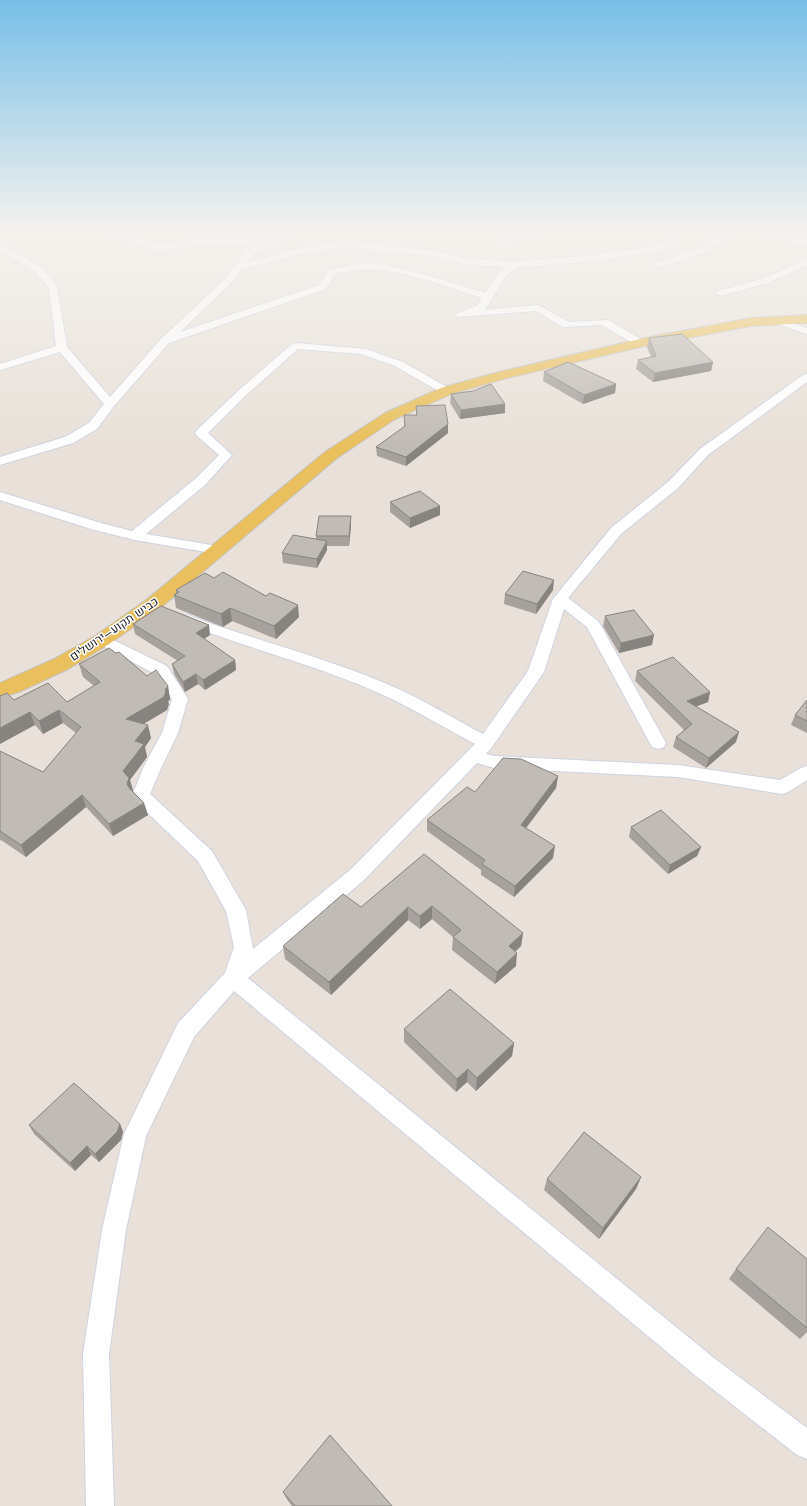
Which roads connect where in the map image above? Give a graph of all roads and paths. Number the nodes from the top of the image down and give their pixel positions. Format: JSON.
{"nodes":[{"id":1,"x":56,"y":303,"type":"edge"},
{"id":2,"x":205,"y":303,"type":"edge"},
{"id":3,"x":276,"y":303,"type":"edge"},
{"id":4,"x":484,"y":303,"type":"edge"},
{"id":5,"x":807,"y":319,"type":"edge"},
{"id":6,"x":776,"y":320,"type":"junction"},
{"id":7,"x":807,"y":331,"type":"edge"},
{"id":8,"x":166,"y":341,"type":"junction"},
{"id":9,"x":640,"y":343,"type":"junction"},
{"id":10,"x":62,"y":348,"type":"junction"},
{"id":11,"x":0,"y":368,"type":"edge"},
{"id":12,"x":807,"y":377,"type":"edge"},
{"id":13,"x":446,"y":391,"type":"junction"},
{"id":14,"x":110,"y":404,"type":"junction"},
{"id":15,"x":0,"y":460,"type":"edge"},
{"id":16,"x":3,"y":499,"type":"edge"},
{"id":17,"x":135,"y":536,"type":"junction"},
{"id":18,"x":218,"y":550,"type":"junction"},
{"id":19,"x":560,"y":599,"type":"junction"},
{"id":20,"x":164,"y":610,"type":"junction"},
{"id":21,"x":102,"y":640,"type":"junction"},
{"id":22,"x":0,"y":691,"type":"edge"},
{"id":23,"x":658,"y":743,"type":"dead end"},
{"id":24,"x":480,"y":750,"type":"junction"},
{"id":25,"x":807,"y":772,"type":"edge"},
{"id":26,"x":233,"y":978,"type":"junction"},
{"id":27,"x":807,"y":1445,"type":"edge"},
{"id":28,"x":100,"y":1506,"type":"edge"}],
"edges":[{"from":1,"to":10,"type":"street"},
{"from":2,"to":8,"type":"street"},
{"from":3,"to":8,"type":"street"},
{"from":4,"to":9,"type":"street"},
{"from":5,"to":6,"type":"main road","name":"כביש תקוע–ירושלים"},
{"from":6,"to":7,"type":"street"},
{"from":6,"to":9,"type":"main road","name":"כביש תקוע–ירושלים"},
{"from":8,"to":14,"type":"street"},
{"from":9,"to":13,"type":"main road","name":"כביש תקוע–ירושלים"},
{"from":10,"to":11,"type":"street"},
{"from":10,"to":14,"type":"street"},
{"from":12,"to":19,"type":"street"},
{"from":13,"to":17,"type":"street"},
{"from":13,"to":18,"type":"main road","name":"כביש תקוע–ירושלים"},
{"from":14,"to":15,"type":"street"},
{"from":16,"to":17,"type":"street"},
{"from":17,"to":18,"type":"street"},
{"from":18,"to":20,"type":"main road","name":"כביש תקוע–ירושלים"},
{"from":19,"to":23,"type":"street"},
{"from":19,"to":24,"type":"street"},
{"from":20,"to":21,"type":"main road","name":"כביש תקוע–ירושלים"},
{"from":20,"to":24,"type":"street"},
{"from":21,"to":22,"type":"main road","name":"כביש תקוע–ירושלים"},
{"from":21,"to":26,"type":"street"},
{"from":24,"to":25,"type":"street"},
{"from":24,"to":26,"type":"street"},
{"from":26,"to":27,"type":"street"},
{"from":26,"to":28,"type":"street"}]}
